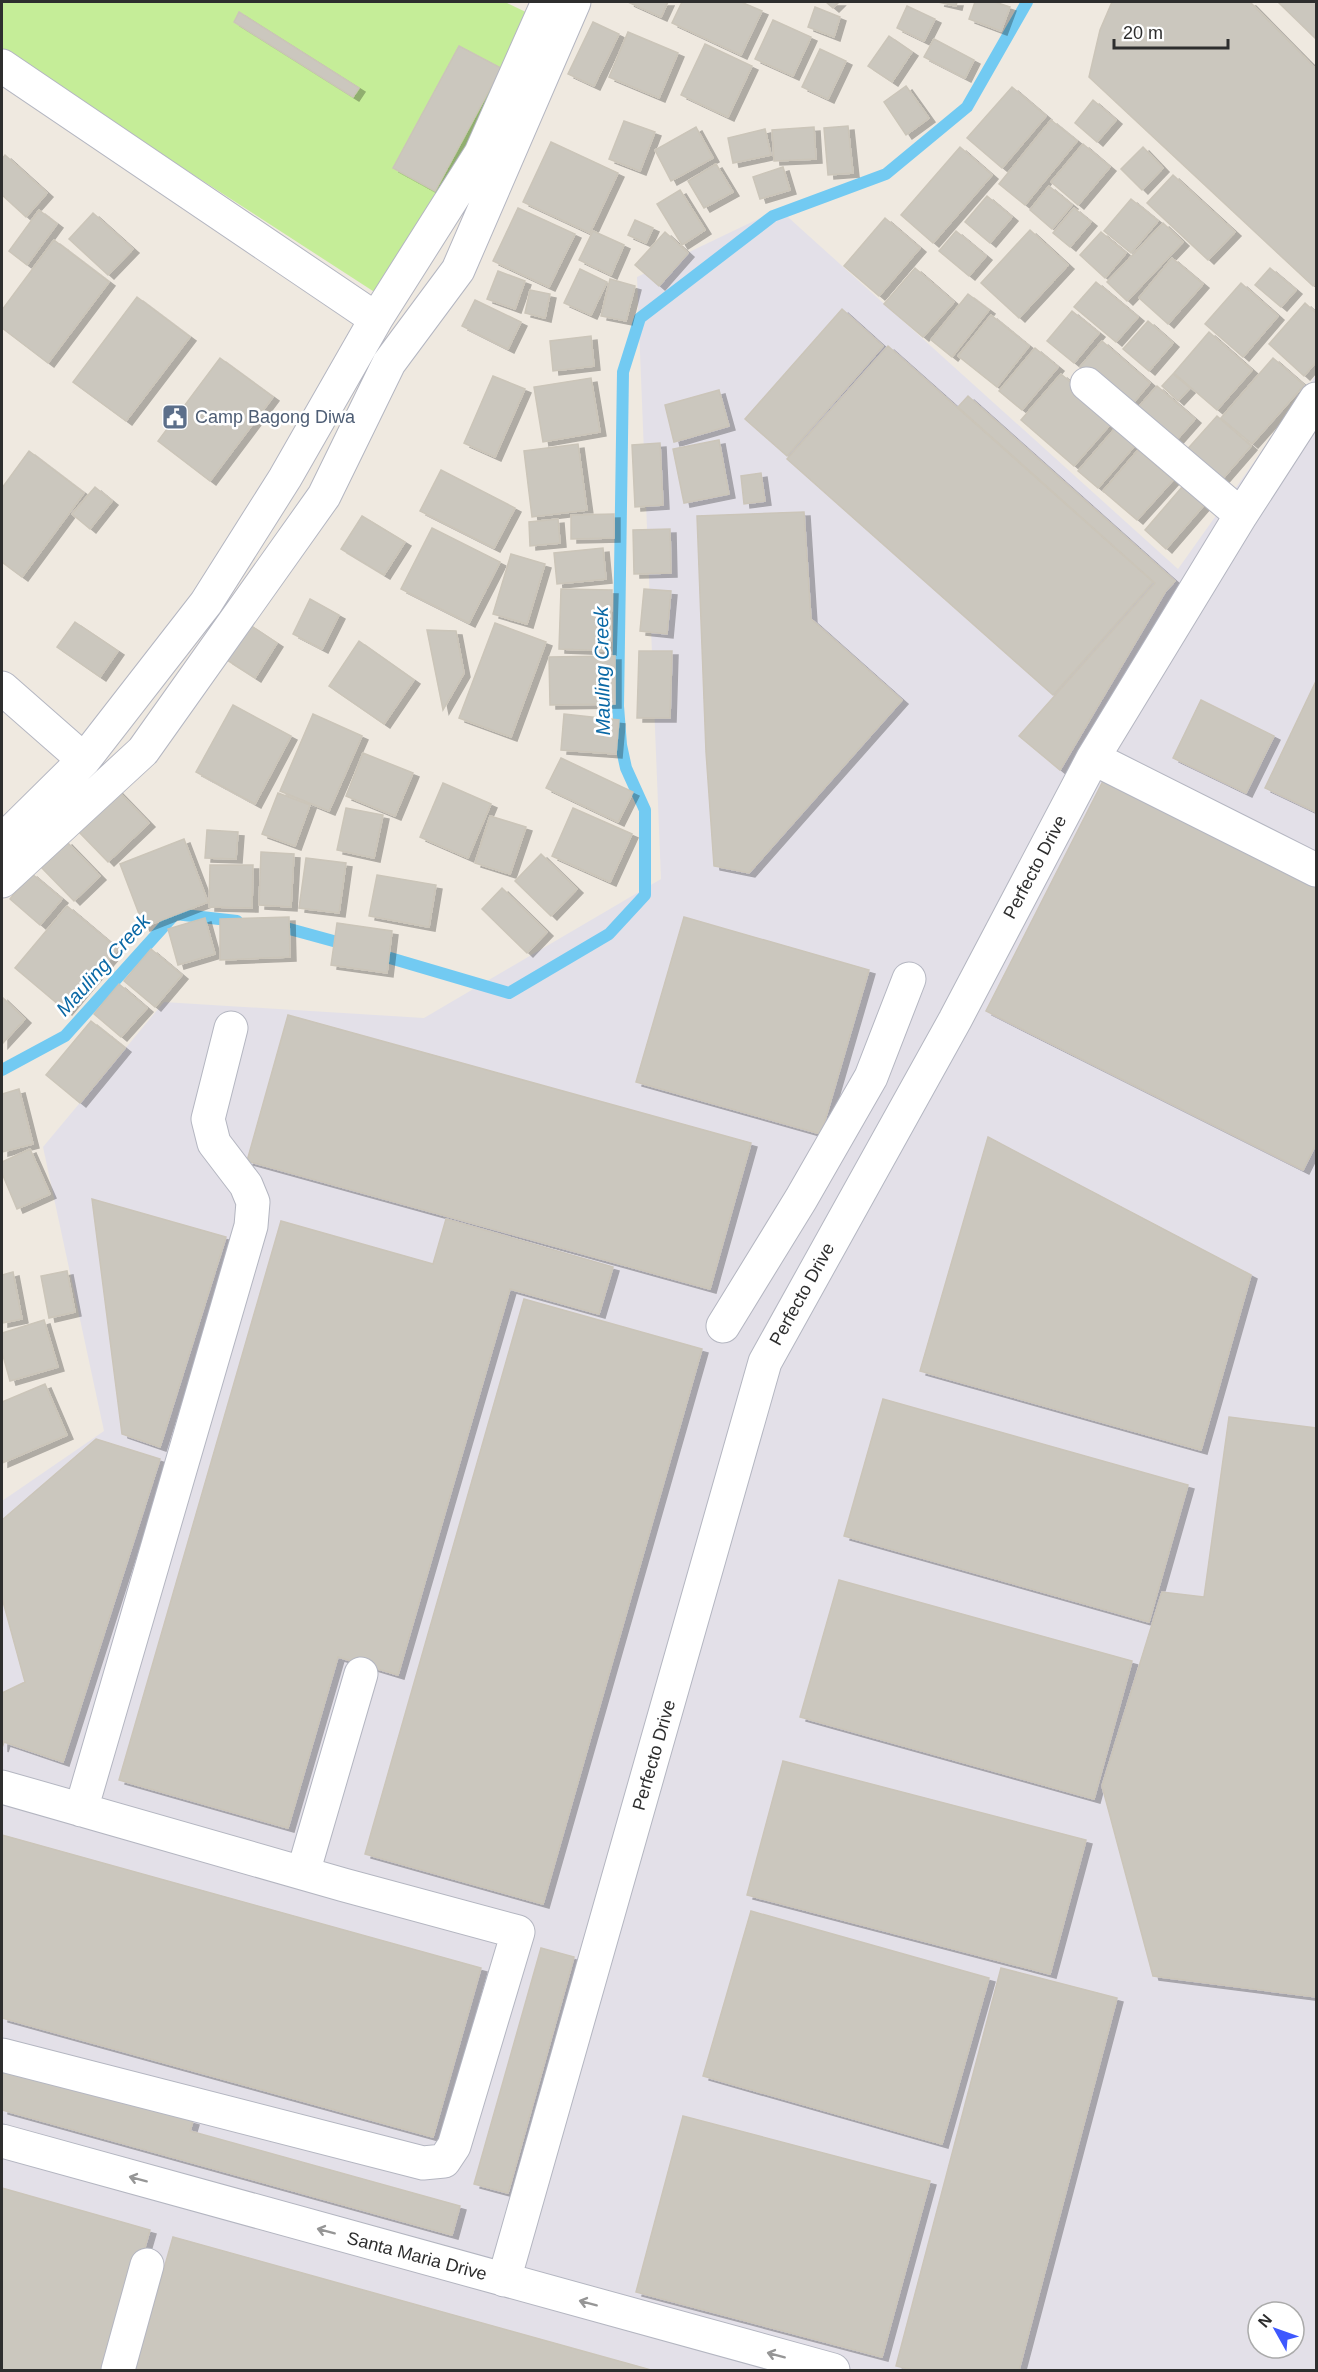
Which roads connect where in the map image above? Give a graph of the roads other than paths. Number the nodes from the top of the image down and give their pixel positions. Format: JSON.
{"nodes":[{"id":1,"x":548,"y":2,"type":"edge"},
{"id":2,"x":574,"y":2,"type":"edge"},
{"id":3,"x":2,"y":66,"type":"edge"},
{"id":4,"x":376,"y":319,"type":"junction"},
{"id":5,"x":1087,"y":384,"type":"dead end"},
{"id":6,"x":1317,"y":399,"type":"edge"},
{"id":7,"x":1241,"y":515,"type":"junction"},
{"id":8,"x":2,"y":688,"type":"edge"},
{"id":9,"x":1093,"y":758,"type":"junction"},
{"id":10,"x":84,"y":760,"type":"junction"},
{"id":11,"x":2,"y":842,"type":"edge"},
{"id":12,"x":1317,"y":870,"type":"edge"},
{"id":13,"x":2,"y":881,"type":"edge"},
{"id":14,"x":909,"y":979,"type":"dead end"},
{"id":15,"x":231,"y":1028,"type":"dead end"},
{"id":16,"x":723,"y":1326,"type":"dead end"},
{"id":17,"x":361,"y":1674,"type":"dead end"},
{"id":18,"x":2,"y":1787,"type":"edge"},
{"id":19,"x":81,"y":1810,"type":"junction"},
{"id":20,"x":303,"y":1873,"type":"junction"},
{"id":21,"x":2,"y":2055,"type":"edge"},
{"id":22,"x":2,"y":2141,"type":"edge"},
{"id":23,"x":147,"y":2265,"type":"dead end"},
{"id":24,"x":504,"y":2280,"type":"junction"},
{"id":25,"x":118,"y":2370,"type":"edge"},
{"id":26,"x":833,"y":2370,"type":"edge"}],
"edges":[{"from":1,"to":4,"type":"street"},
{"from":2,"to":13,"type":"street"},
{"from":3,"to":4,"type":"street"},
{"from":4,"to":10,"type":"street"},
{"from":5,"to":7,"type":"street"},
{"from":6,"to":7,"type":"street","name":"Perfecto Drive"},
{"from":7,"to":9,"type":"street","name":"Perfecto Drive"},
{"from":8,"to":10,"type":"street"},
{"from":9,"to":12,"type":"street"},
{"from":9,"to":24,"type":"street","name":"Perfecto Drive"},
{"from":10,"to":11,"type":"street"},
{"from":14,"to":16,"type":"street"},
{"from":15,"to":19,"type":"street"},
{"from":17,"to":20,"type":"street"},
{"from":18,"to":19,"type":"street"},
{"from":19,"to":20,"type":"street"},
{"from":20,"to":21,"type":"street"},
{"from":24,"to":22,"type":"street","name":"Santa Maria Drive","one_way":true},
{"from":23,"to":25,"type":"street"},
{"from":26,"to":24,"type":"street","name":"Santa Maria Drive","one_way":true}]}
